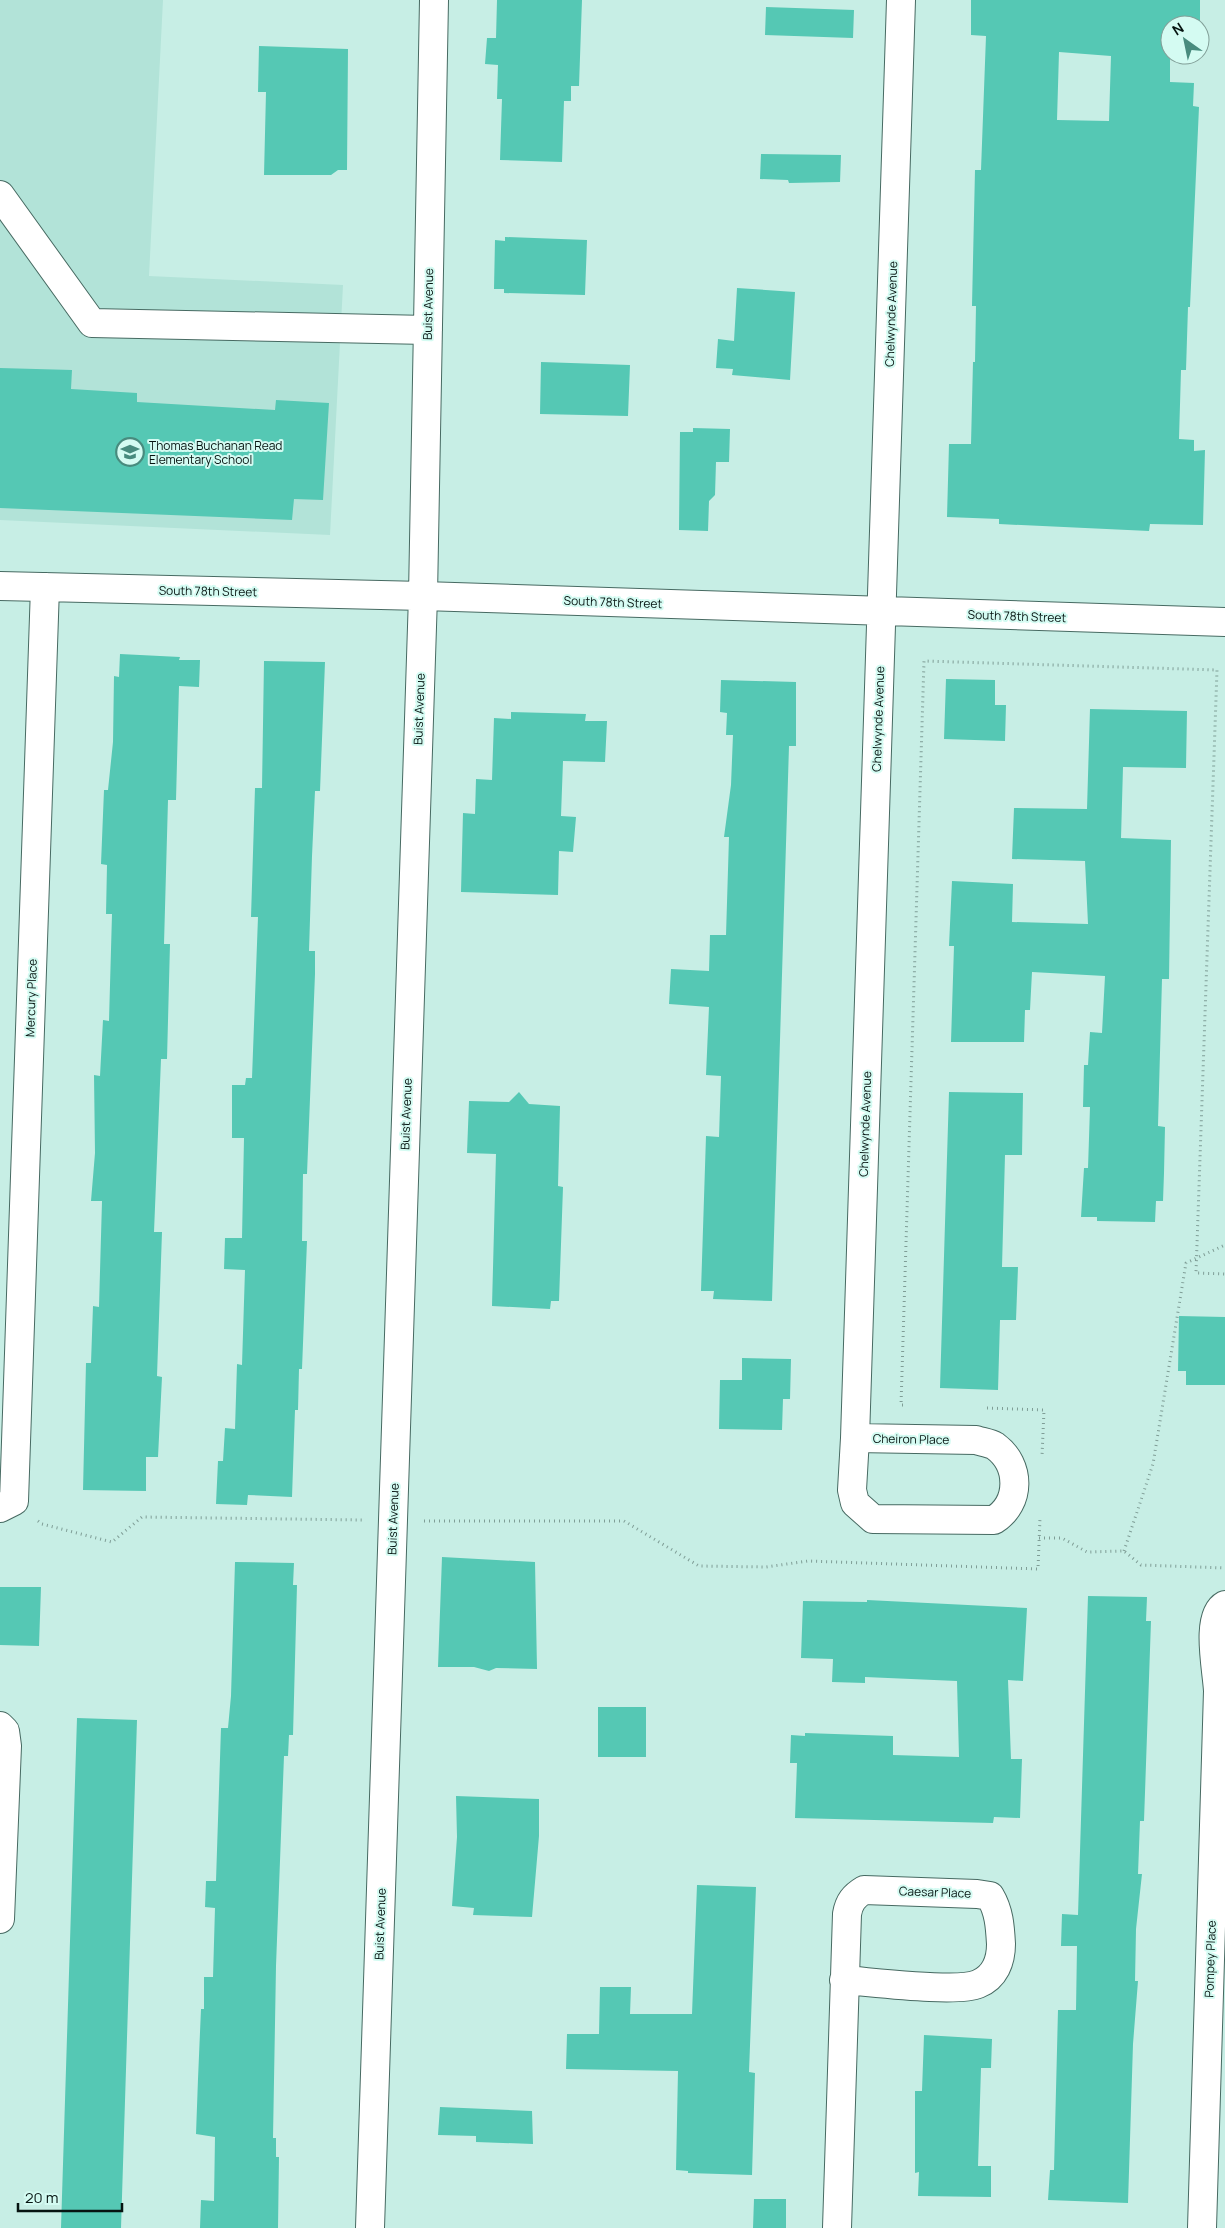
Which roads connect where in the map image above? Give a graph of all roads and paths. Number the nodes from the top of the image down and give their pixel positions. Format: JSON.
{"nodes":[{"id":1,"x":434,"y":0,"type":"edge"},
{"id":2,"x":901,"y":0,"type":"edge"},
{"id":3,"x":0,"y":194,"type":"edge"},
{"id":4,"x":428,"y":330,"type":"junction"},
{"id":5,"x":0,"y":586,"type":"edge"},
{"id":6,"x":45,"y":587,"type":"junction"},
{"id":7,"x":423,"y":596,"type":"junction"},
{"id":8,"x":882,"y":612,"type":"junction"},
{"id":9,"x":1225,"y":622,"type":"edge"},
{"id":10,"x":1225,"y":1246,"type":"edge"},
{"id":11,"x":1196,"y":1258,"type":"junction"},
{"id":12,"x":1225,"y":1274,"type":"edge"},
{"id":13,"x":910,"y":1405,"type":"dead end"},
{"id":14,"x":9,"y":1408,"type":"edge"},
{"id":15,"x":977,"y":1408,"type":"dead end"},
{"id":16,"x":855,"y":1438,"type":"junction"},
{"id":17,"x":1042,"y":1459,"type":"dead end"},
{"id":18,"x":7,"y":1504,"type":"edge"},
{"id":19,"x":1040,"y":1508,"type":"dead end"},
{"id":20,"x":393,"y":1521,"type":"junction"},
{"id":21,"x":1039,"y":1538,"type":"junction"},
{"id":22,"x":1124,"y":1551,"type":"junction"},
{"id":23,"x":1225,"y":1568,"type":"edge"},
{"id":24,"x":1225,"y":1605,"type":"edge"},
{"id":25,"x":1222,"y":1691,"type":"edge"},
{"id":26,"x":0,"y":1726,"type":"edge"},
{"id":27,"x":2,"y":1814,"type":"edge"},
{"id":28,"x":0,"y":1919,"type":"edge"},
{"id":29,"x":844,"y":1980,"type":"junction"},
{"id":30,"x":370,"y":2228,"type":"edge"},
{"id":31,"x":837,"y":2228,"type":"edge"},
{"id":32,"x":1202,"y":2228,"type":"edge"}],
"edges":[{"from":1,"to":4,"type":"street","name":"Buist Avenue"},
{"from":2,"to":8,"type":"street","name":"Chelwynde Avenue"},
{"from":3,"to":4,"type":"street"},
{"from":4,"to":7,"type":"street","name":"Buist Avenue"},
{"from":5,"to":6,"type":"street","name":"South 78th Street"},
{"from":6,"to":7,"type":"street","name":"South 78th Street"},
{"from":6,"to":14,"type":"street","name":"Mercury Place"},
{"from":7,"to":8,"type":"street","name":"South 78th Street"},
{"from":7,"to":20,"type":"street","name":"Buist Avenue"},
{"from":8,"to":9,"type":"street","name":"South 78th Street"},
{"from":8,"to":16,"type":"street","name":"Chelwynde Avenue"},
{"from":10,"to":11,"type":"path"},
{"from":11,"to":12,"type":"path"},
{"from":11,"to":13,"type":"path"},
{"from":11,"to":22,"type":"path"},
{"from":14,"to":18,"type":"street","name":"Mercury Place"},
{"from":15,"to":17,"type":"path"},
{"from":16,"to":16,"type":"street","name":"Cheiron Place"},
{"from":18,"to":20,"type":"path"},
{"from":19,"to":21,"type":"path"},
{"from":20,"to":21,"type":"path"},
{"from":20,"to":30,"type":"street","name":"Buist Avenue"},
{"from":21,"to":22,"type":"path"},
{"from":22,"to":23,"type":"path"},
{"from":24,"to":25,"type":"street","name":"Pompey Place"},
{"from":25,"to":32,"type":"street","name":"Pompey Place"},
{"from":26,"to":27,"type":"street"},
{"from":27,"to":28,"type":"street"},
{"from":29,"to":29,"type":"street","name":"Caesar Place"},
{"from":29,"to":31,"type":"street","name":"Caesar Place"}]}
